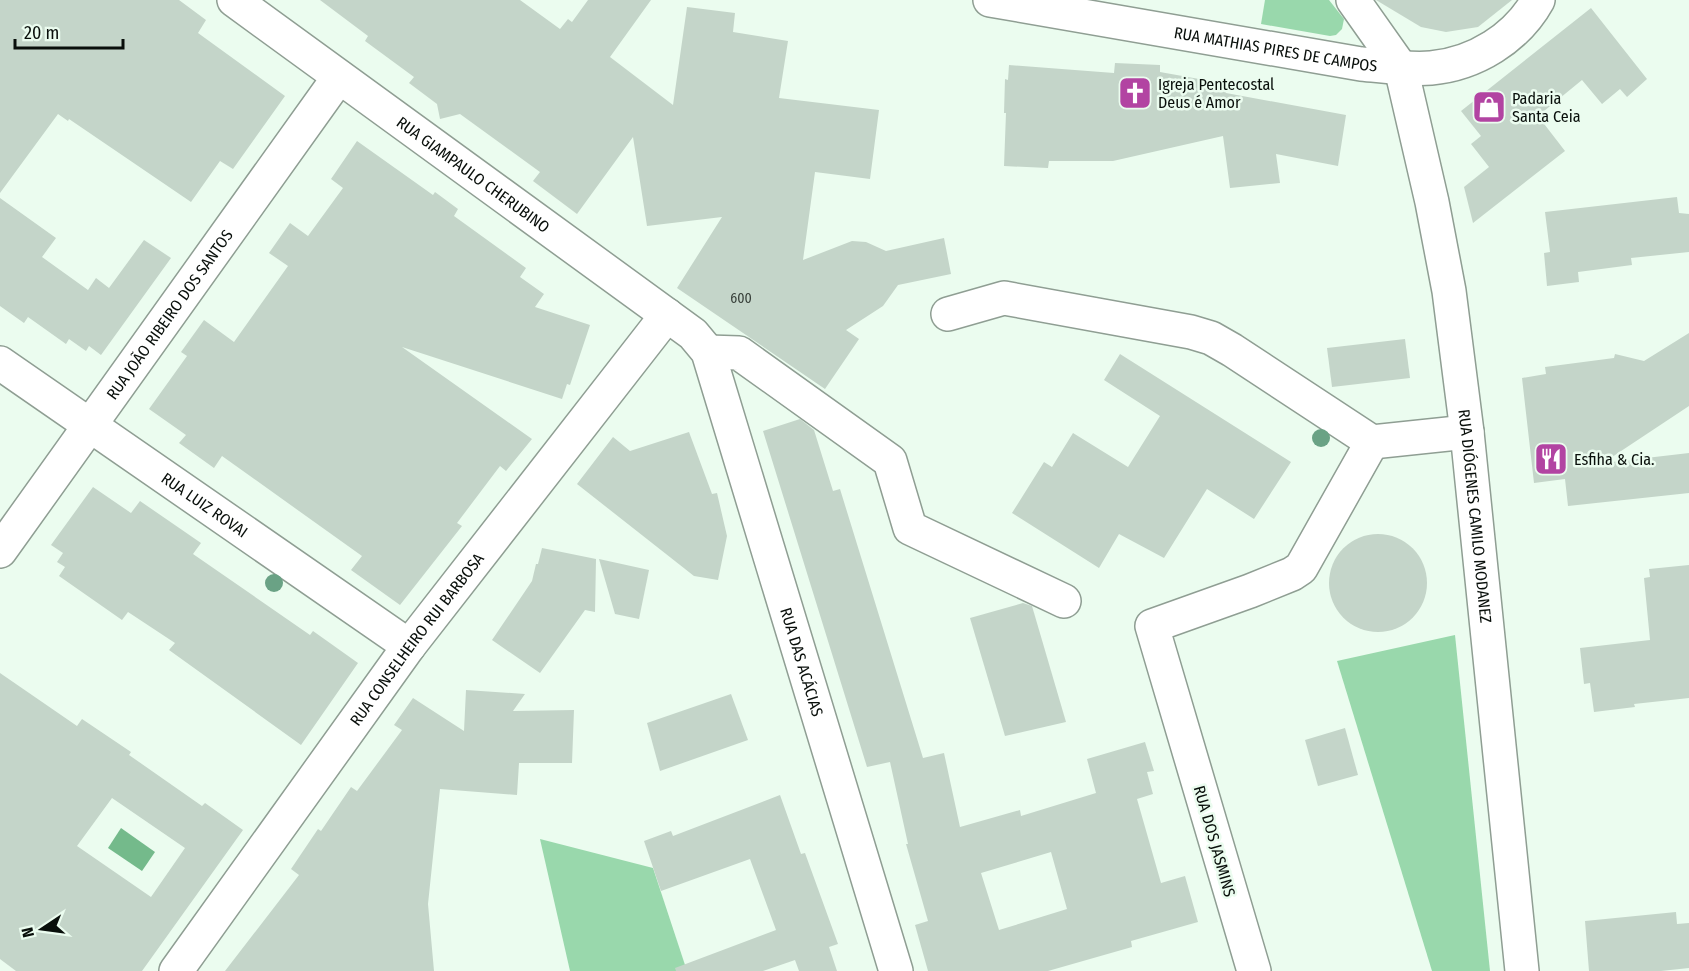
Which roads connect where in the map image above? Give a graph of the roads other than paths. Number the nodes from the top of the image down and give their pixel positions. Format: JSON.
{"nodes":[{"id":1,"x":234,"y":0,"type":"edge"},
{"id":2,"x":990,"y":0,"type":"edge"},
{"id":3,"x":1353,"y":0,"type":"edge"},
{"id":4,"x":1538,"y":0,"type":"edge"},
{"id":5,"x":1401,"y":68,"type":"junction"},
{"id":6,"x":339,"y":77,"type":"junction"},
{"id":7,"x":948,"y":314,"type":"dead end"},
{"id":8,"x":667,"y":315,"type":"junction"},
{"id":9,"x":708,"y":352,"type":"junction"},
{"id":10,"x":0,"y":363,"type":"edge"},
{"id":11,"x":92,"y":425,"type":"junction"},
{"id":12,"x":1467,"y":432,"type":"junction"},
{"id":13,"x":1372,"y":442,"type":"junction"},
{"id":14,"x":0,"y":551,"type":"edge"},
{"id":15,"x":1065,"y":601,"type":"dead end"},
{"id":16,"x":410,"y":646,"type":"junction"},
{"id":17,"x":176,"y":971,"type":"edge"},
{"id":18,"x":896,"y":971,"type":"edge"},
{"id":19,"x":1254,"y":971,"type":"edge"},
{"id":20,"x":1522,"y":971,"type":"edge"}],
"edges":[{"from":1,"to":6,"type":"street","name":"RUA GIAMPAULO CHERUBINO"},
{"from":2,"to":5,"type":"street","name":"RUA MATHIAS PIRES DE CAMPOS"},
{"from":3,"to":5,"type":"street"},
{"from":4,"to":5,"type":"street","name":"RUA MATHIAS PIRES DE CAMPOS"},
{"from":5,"to":12,"type":"street","name":"RUA DIÓGENES CAMILO MODANEZ"},
{"from":6,"to":8,"type":"street","name":"RUA GIAMPAULO CHERUBINO"},
{"from":6,"to":11,"type":"street","name":"RUA JOÃO RIBEIRO DOS SANTOS"},
{"from":7,"to":13,"type":"street"},
{"from":8,"to":9,"type":"street","name":"RUA GIAMPAULO CHERUBINO"},
{"from":8,"to":16,"type":"street","name":"RUA CONSELHEIRO RUI BARBOSA"},
{"from":9,"to":15,"type":"street"},
{"from":9,"to":18,"type":"street","name":"RUA DAS ACÁCIAS"},
{"from":10,"to":11,"type":"street","name":"RUA LUIZ ROVAI"},
{"from":11,"to":14,"type":"street","name":"RUA JOÃO RIBEIRO DOS SANTOS"},
{"from":11,"to":16,"type":"street","name":"RUA LUIZ ROVAI"},
{"from":12,"to":13,"type":"street"},
{"from":12,"to":20,"type":"street","name":"RUA DIÓGENES CAMILO MODANEZ"},
{"from":13,"to":19,"type":"street","name":"RUA DOS JASMINS"},
{"from":16,"to":17,"type":"street","name":"RUA CONSELHEIRO RUI BARBOSA"}]}
